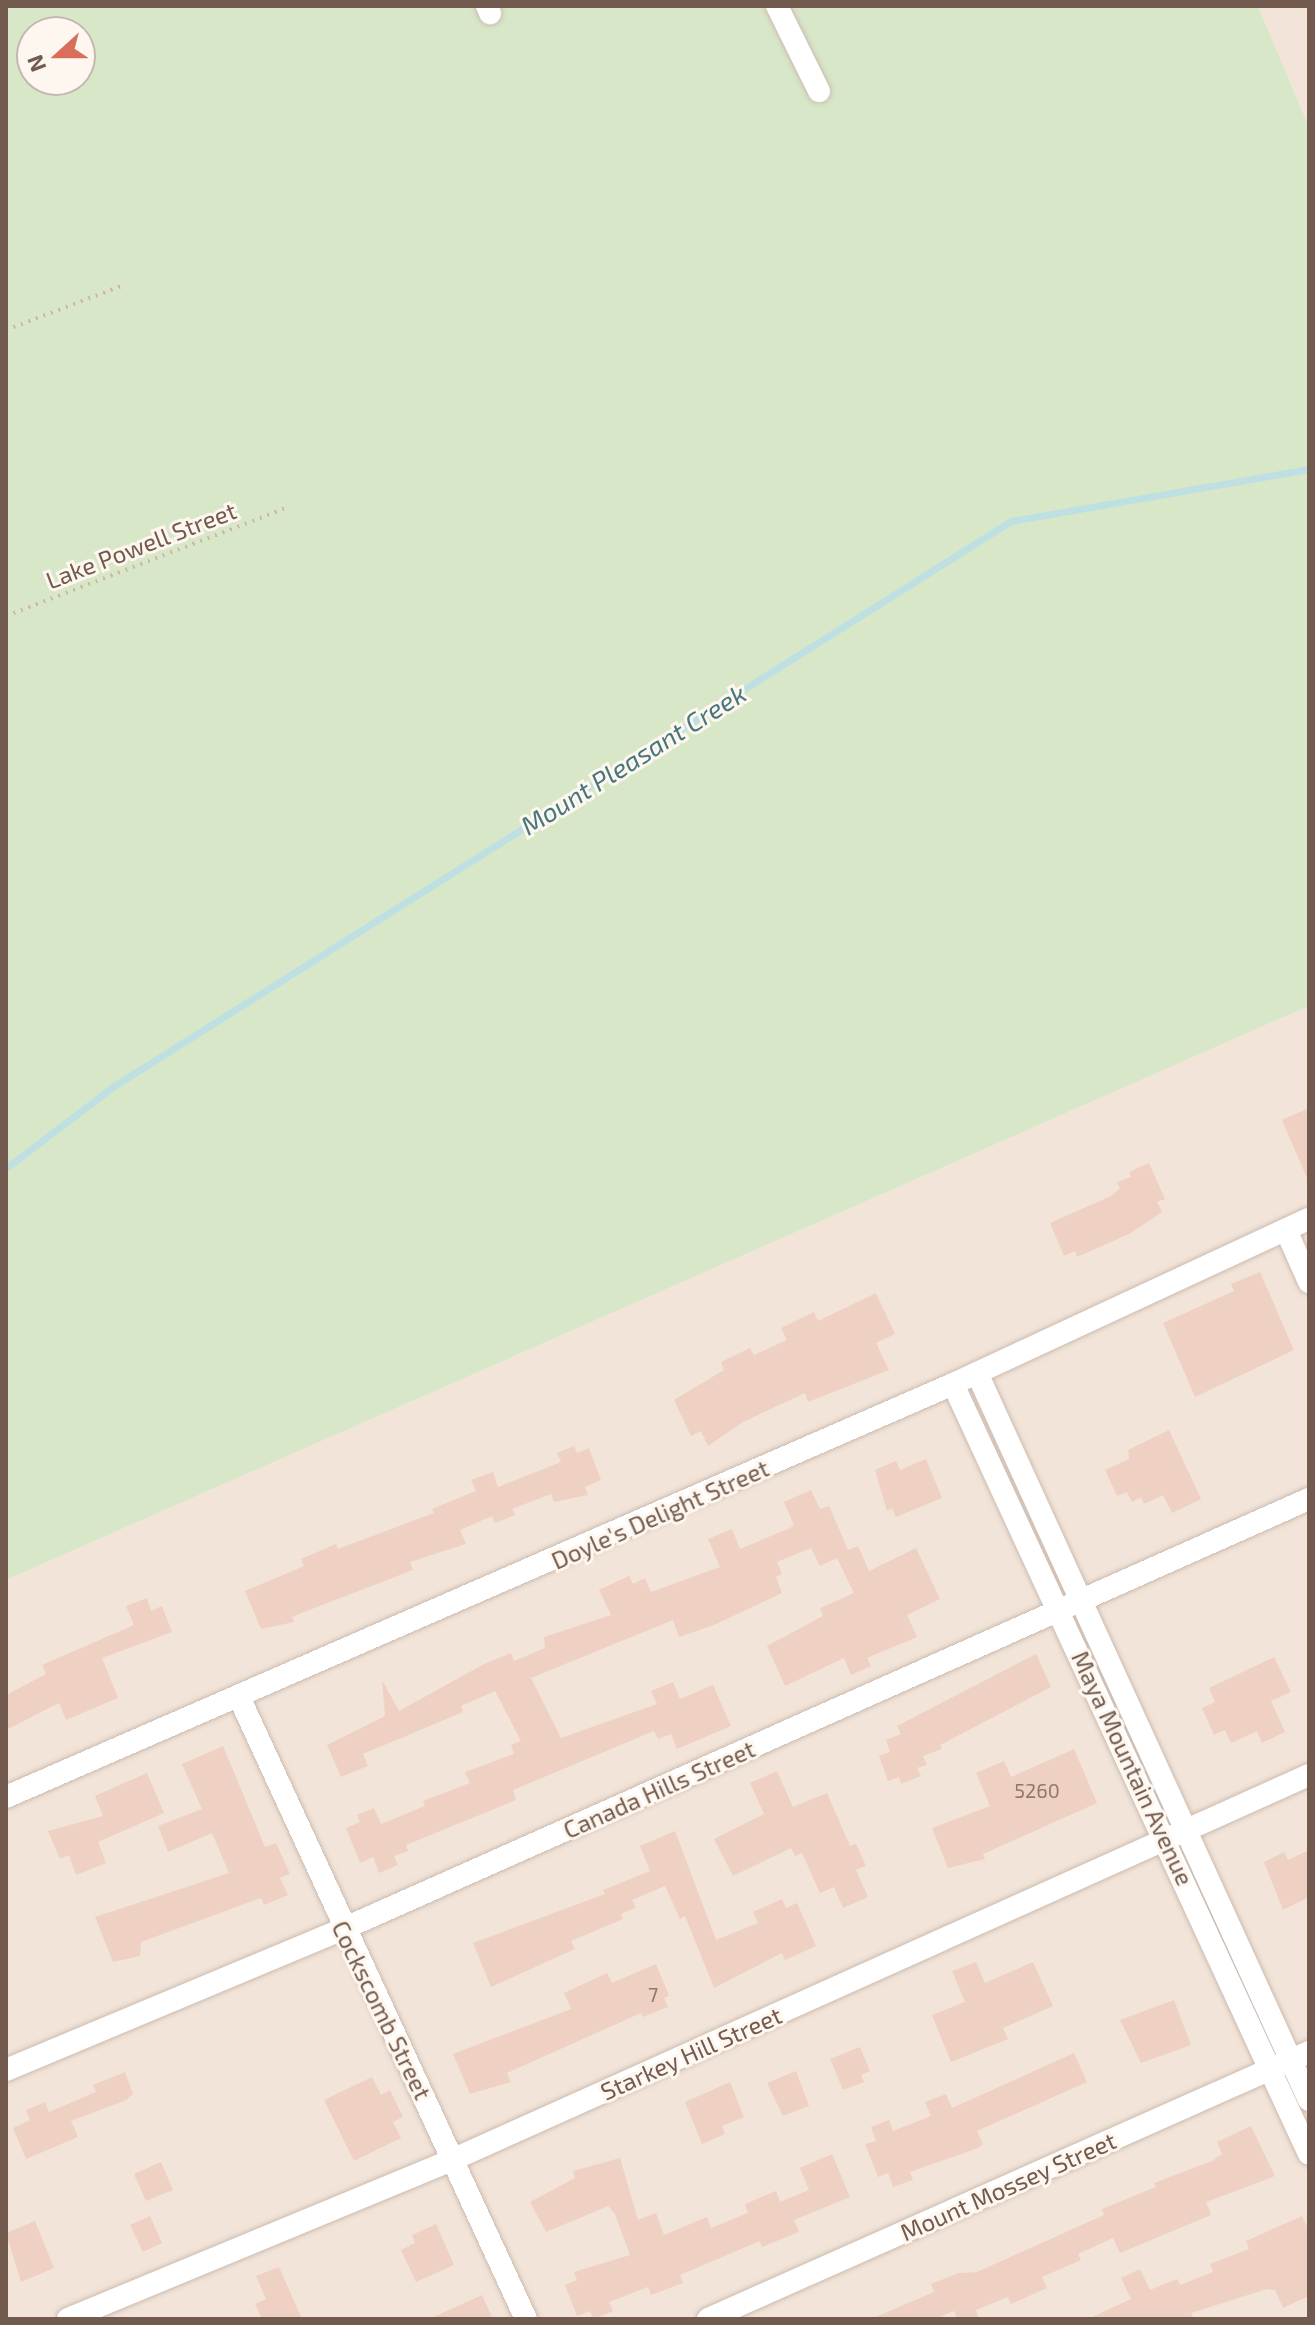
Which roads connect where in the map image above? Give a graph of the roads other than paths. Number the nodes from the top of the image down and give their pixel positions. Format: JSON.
{"nodes":[{"id":1,"x":777,"y":6,"type":"edge"},
{"id":2,"x":819,"y":91,"type":"dead end"},
{"id":3,"x":1309,"y":1219,"type":"edge"},
{"id":4,"x":1286,"y":1230,"type":"junction"},
{"id":5,"x":1309,"y":1282,"type":"edge"},
{"id":6,"x":977,"y":1373,"type":"junction"},
{"id":7,"x":953,"y":1384,"type":"junction"},
{"id":8,"x":1309,"y":1499,"type":"edge"},
{"id":9,"x":1071,"y":1607,"type":"junction"},
{"id":10,"x":240,"y":1699,"type":"junction"},
{"id":11,"x":1309,"y":1775,"type":"edge"},
{"id":12,"x":6,"y":1797,"type":"edge"},
{"id":13,"x":1175,"y":1838,"type":"junction"},
{"id":14,"x":343,"y":1929,"type":"junction"},
{"id":15,"x":1291,"y":2061,"type":"edge"},
{"id":16,"x":6,"y":2070,"type":"edge"},
{"id":17,"x":1309,"y":2100,"type":"edge"},
{"id":18,"x":1309,"y":2154,"type":"edge"},
{"id":19,"x":454,"y":2159,"type":"junction"},
{"id":20,"x":68,"y":2319,"type":"edge"},
{"id":21,"x":526,"y":2319,"type":"edge"},
{"id":22,"x":708,"y":2319,"type":"edge"}],
"edges":[{"from":1,"to":2,"type":"street"},
{"from":3,"to":4,"type":"street","name":"Doyle's Delight Street"},
{"from":4,"to":5,"type":"street"},
{"from":4,"to":6,"type":"street","name":"Doyle's Delight Street"},
{"from":6,"to":7,"type":"street","name":"Doyle's Delight Street"},
{"from":6,"to":9,"type":"street","name":"Maya Mountain Avenue"},
{"from":7,"to":9,"type":"street","name":"Maya Mountain Avenue"},
{"from":7,"to":10,"type":"street","name":"Doyle's Delight Street"},
{"from":8,"to":9,"type":"street","name":"Canada Hills Street"},
{"from":9,"to":13,"type":"street","name":"Maya Mountain Avenue"},
{"from":9,"to":14,"type":"street","name":"Canada Hills Street"},
{"from":10,"to":12,"type":"street","name":"Doyle's Delight Street"},
{"from":10,"to":14,"type":"street","name":"Cockscomb Street"},
{"from":11,"to":13,"type":"street","name":"Starkey Hill Street"},
{"from":13,"to":15,"type":"street","name":"Maya Mountain Avenue"},
{"from":13,"to":19,"type":"street","name":"Starkey Hill Street"},
{"from":14,"to":16,"type":"street","name":"Canada Hills Street"},
{"from":14,"to":19,"type":"street","name":"Cockscomb Street"},
{"from":15,"to":17,"type":"street","name":"Maya Mountain Avenue"},
{"from":15,"to":18,"type":"street","name":"Maya Mountain Avenue"},
{"from":15,"to":22,"type":"street","name":"Mount Mossey Street"},
{"from":19,"to":20,"type":"street","name":"Starkey Hill Street"},
{"from":19,"to":21,"type":"street","name":"Cockscomb Street"}]}
